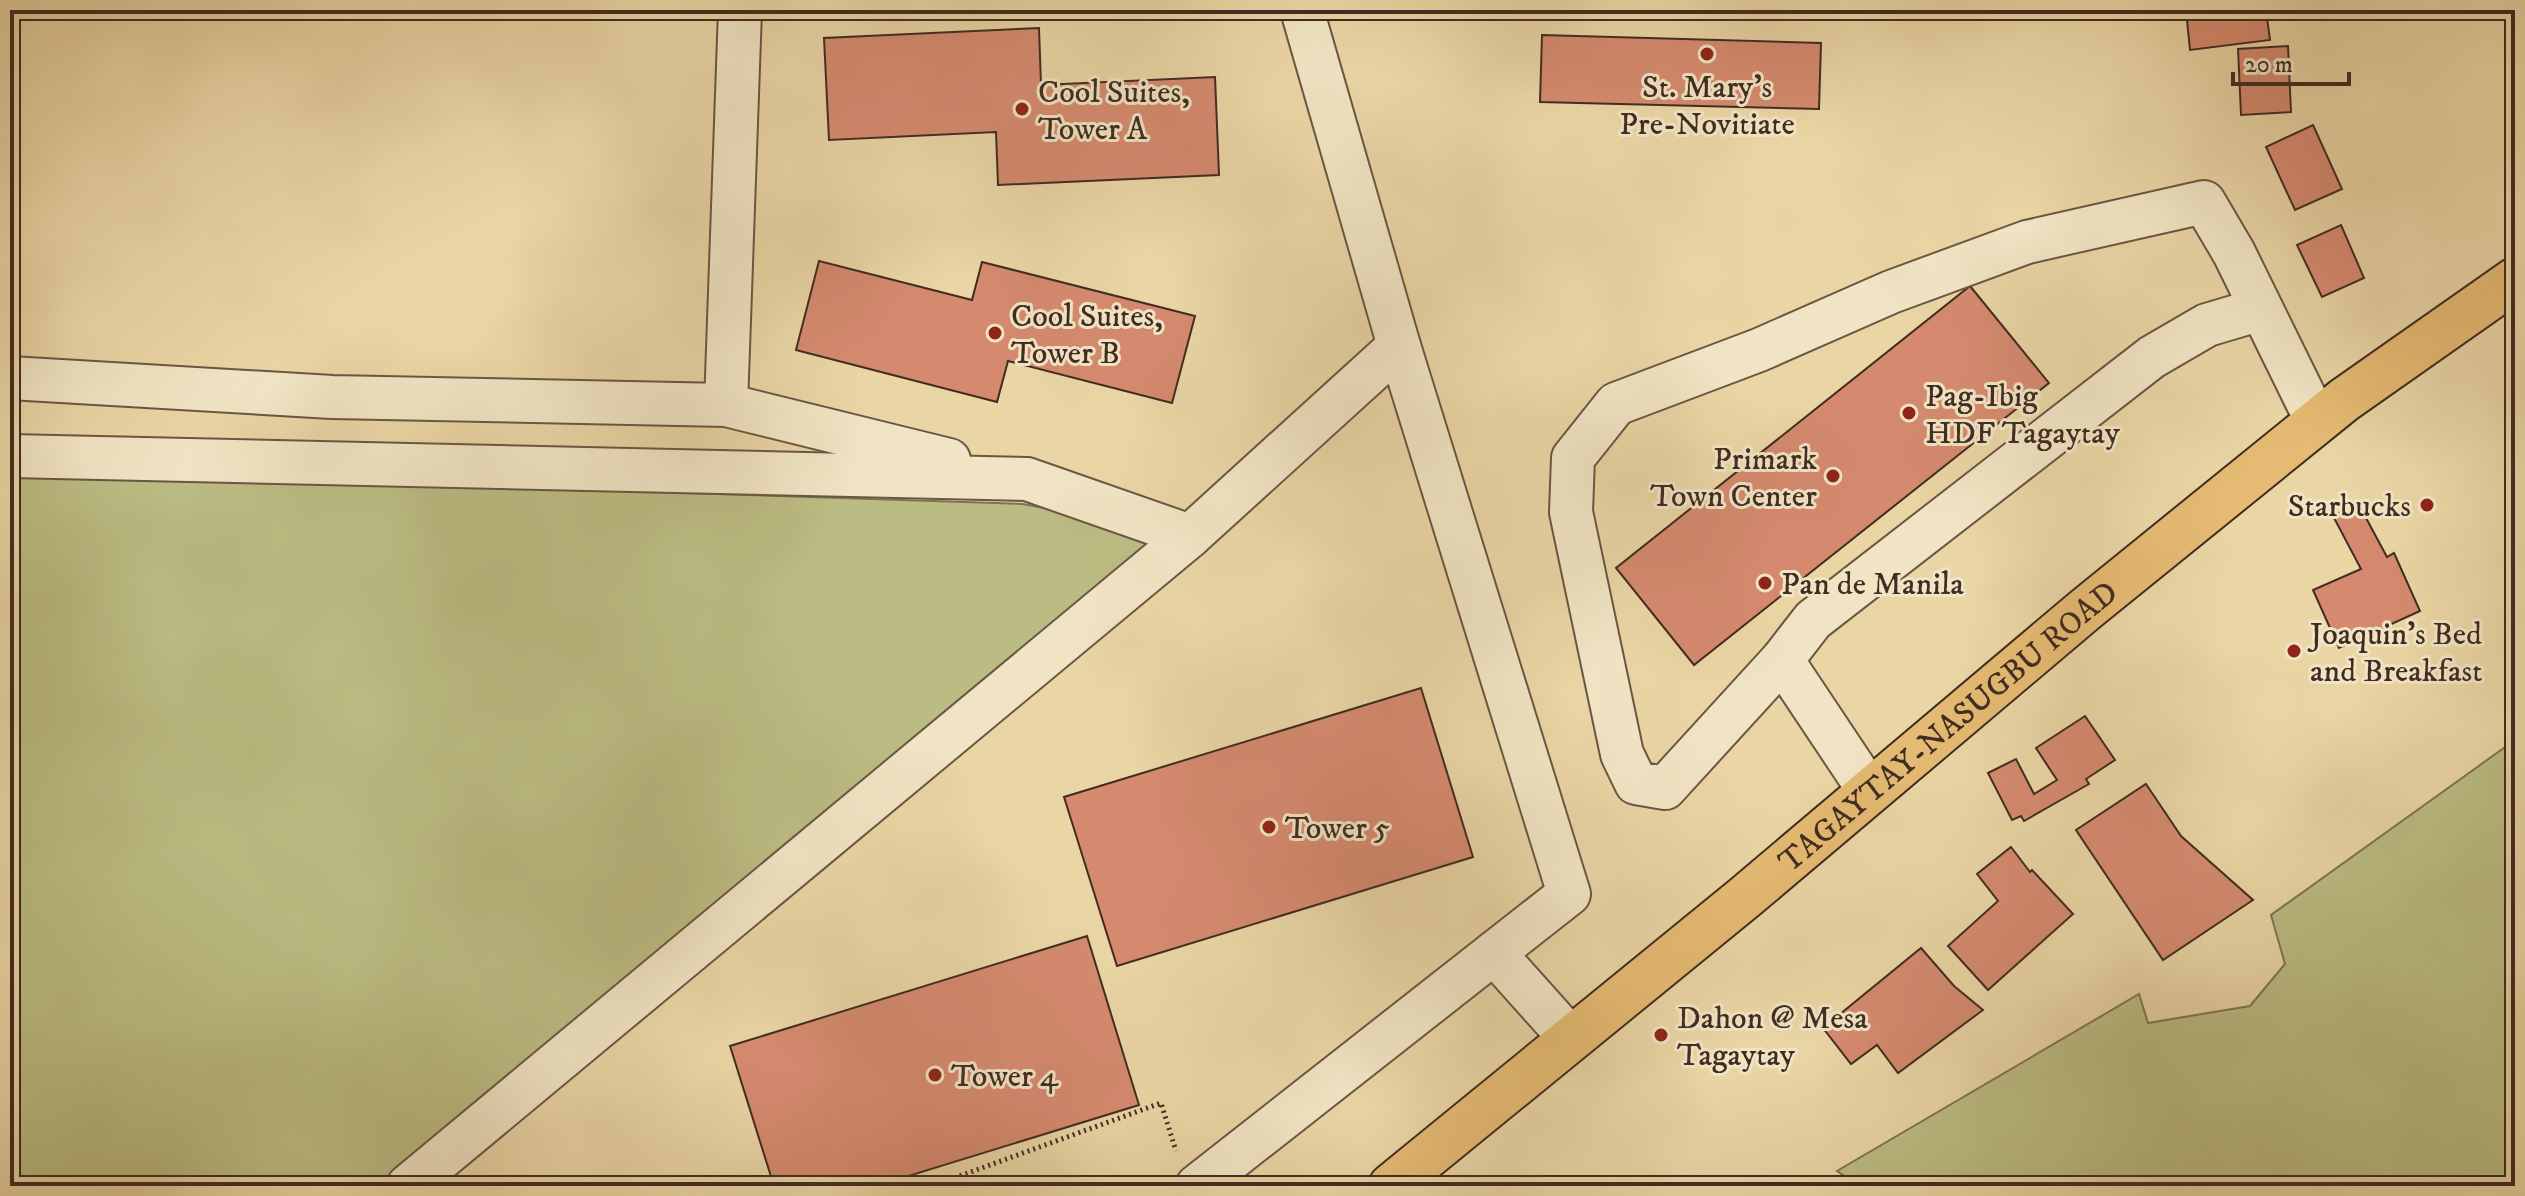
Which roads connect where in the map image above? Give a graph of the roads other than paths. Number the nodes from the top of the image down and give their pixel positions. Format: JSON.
{"nodes":[{"id":1,"x":740,"y":10,"type":"edge"},
{"id":2,"x":1302,"y":10,"type":"edge"},
{"id":3,"x":2515,"y":280,"type":"edge"},
{"id":4,"x":2261,"y":309,"type":"junction"},
{"id":5,"x":1399,"y":346,"type":"junction"},
{"id":6,"x":10,"y":378,"type":"edge"},
{"id":7,"x":726,"y":405,"type":"junction"},
{"id":8,"x":2317,"y":422,"type":"junction"},
{"id":9,"x":10,"y":456,"type":"edge"},
{"id":10,"x":1027,"y":479,"type":"junction"},
{"id":11,"x":1190,"y":536,"type":"junction"},
{"id":12,"x":1782,"y":660,"type":"junction"},
{"id":13,"x":1870,"y":792,"type":"junction"},
{"id":14,"x":1494,"y":953,"type":"junction"},
{"id":15,"x":1571,"y":1039,"type":"junction"},
{"id":16,"x":1188,"y":1172,"type":"edge"},
{"id":17,"x":408,"y":1186,"type":"edge"},
{"id":18,"x":1391,"y":1186,"type":"edge"}],
"edges":[{"from":1,"to":7,"type":"lane"},
{"from":2,"to":5,"type":"lane"},
{"from":3,"to":8,"type":"main road","name":"TAGAYTAY-NASUGBU ROAD"},
{"from":4,"to":8,"type":"lane"},
{"from":4,"to":12,"type":"lane"},
{"from":4,"to":12,"type":"lane"},
{"from":5,"to":11,"type":"lane"},
{"from":5,"to":14,"type":"lane"},
{"from":6,"to":7,"type":"lane"},
{"from":7,"to":10,"type":"lane"},
{"from":8,"to":13,"type":"main road","name":"TAGAYTAY-NASUGBU ROAD"},
{"from":9,"to":10,"type":"lane"},
{"from":10,"to":11,"type":"lane"},
{"from":11,"to":17,"type":"lane"},
{"from":12,"to":13,"type":"lane"},
{"from":13,"to":15,"type":"main road","name":"TAGAYTAY-NASUGBU ROAD"},
{"from":14,"to":15,"type":"lane"},
{"from":14,"to":16,"type":"lane"},
{"from":15,"to":18,"type":"main road","name":"TAGAYTAY-NASUGBU ROAD"}]}
